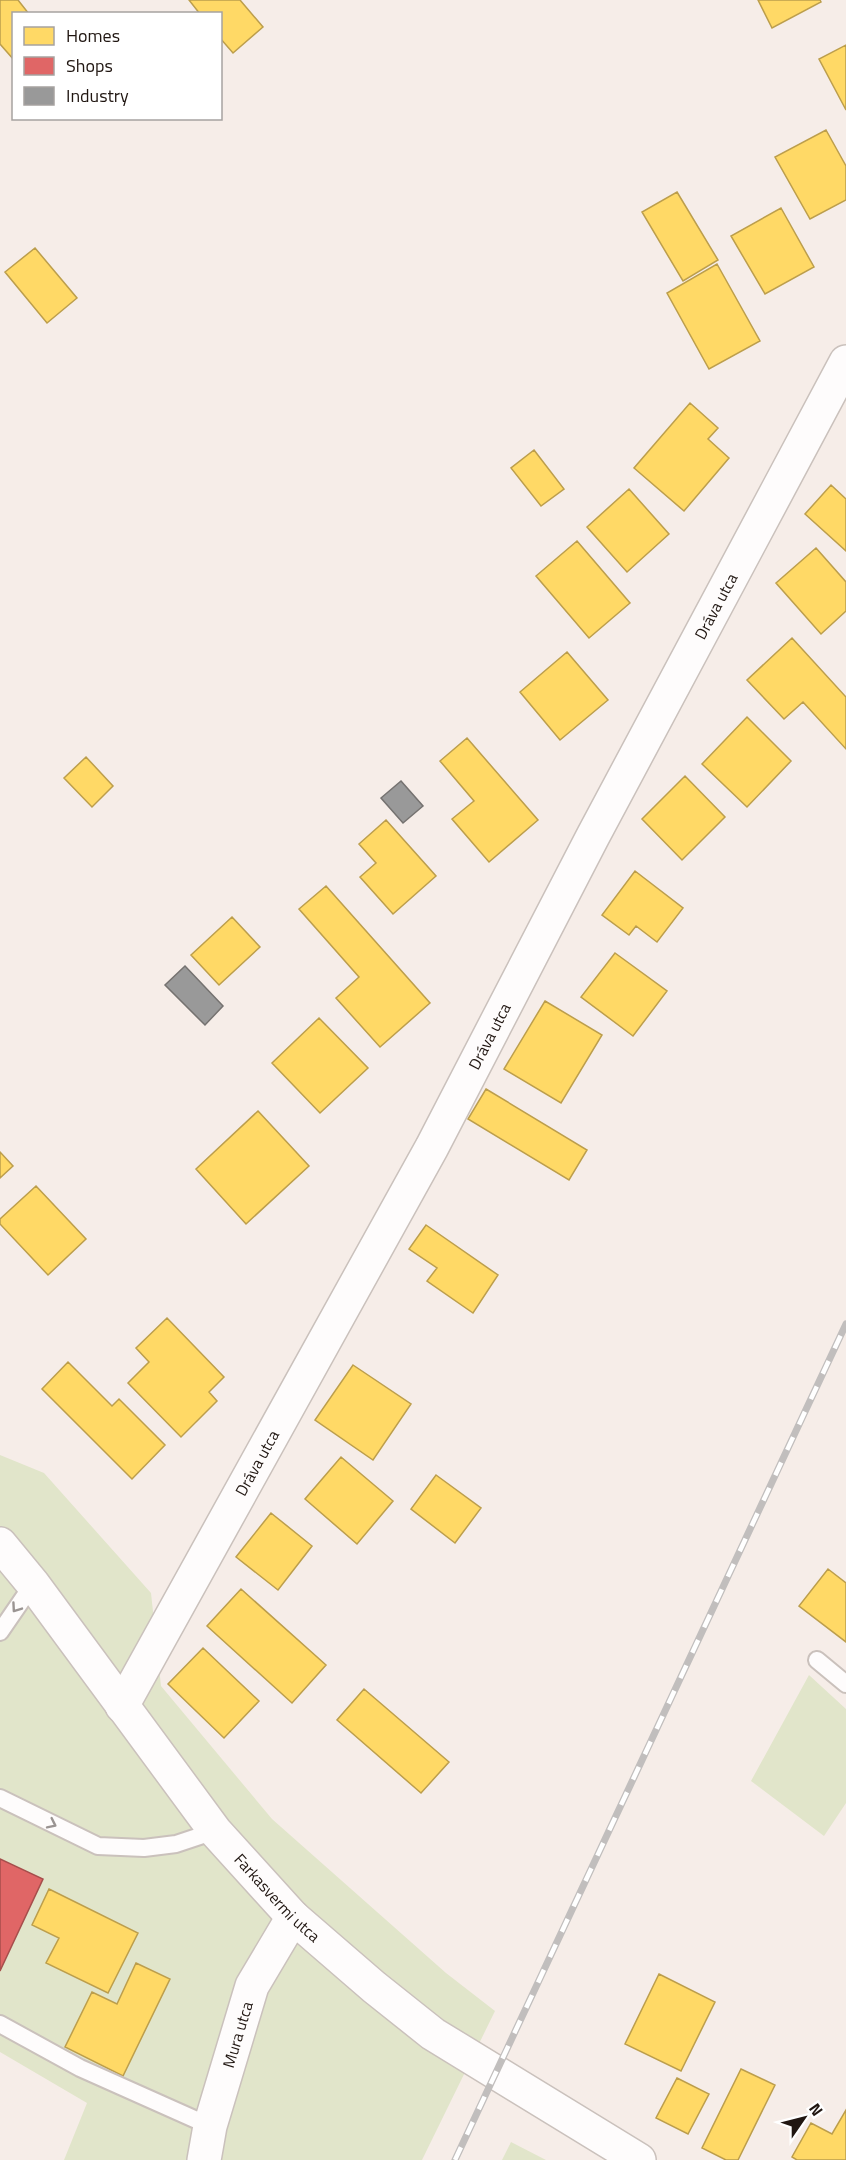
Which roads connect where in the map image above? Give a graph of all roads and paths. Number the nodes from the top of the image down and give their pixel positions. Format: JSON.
{"nodes":[{"id":1,"x":846,"y":362,"type":"edge"},
{"id":2,"x":0,"y":1544,"type":"edge"},
{"id":3,"x":33,"y":1584,"type":"junction"},
{"id":4,"x":0,"y":1632,"type":"edge"},
{"id":5,"x":817,"y":1660,"type":"dead end"},
{"id":6,"x":846,"y":1684,"type":"edge"},
{"id":7,"x":122,"y":1706,"type":"junction"},
{"id":8,"x":0,"y":1798,"type":"edge"},
{"id":9,"x":214,"y":1831,"type":"junction"},
{"id":10,"x":293,"y":1917,"type":"junction"},
{"id":11,"x":0,"y":2024,"type":"edge"},
{"id":12,"x":210,"y":2126,"type":"junction"},
{"id":13,"x":204,"y":2160,"type":"edge"},
{"id":14,"x":639,"y":2160,"type":"edge"}],
"edges":[{"from":1,"to":7,"type":"street","name":"Dráva utca"},
{"from":2,"to":3,"type":"street","name":"Farkasvermi utca"},
{"from":3,"to":4,"type":"lane","one_way":true},
{"from":3,"to":7,"type":"street","name":"Farkasvermi utca"},
{"from":5,"to":6,"type":"lane"},
{"from":7,"to":9,"type":"street","name":"Farkasvermi utca"},
{"from":8,"to":9,"type":"lane","one_way":true},
{"from":9,"to":10,"type":"street","name":"Farkasvermi utca"},
{"from":10,"to":12,"type":"street","name":"Mura utca"},
{"from":10,"to":14,"type":"street","name":"Farkasvermi utca"},
{"from":11,"to":12,"type":"lane"},
{"from":12,"to":13,"type":"street","name":"Mura utca"}]}
